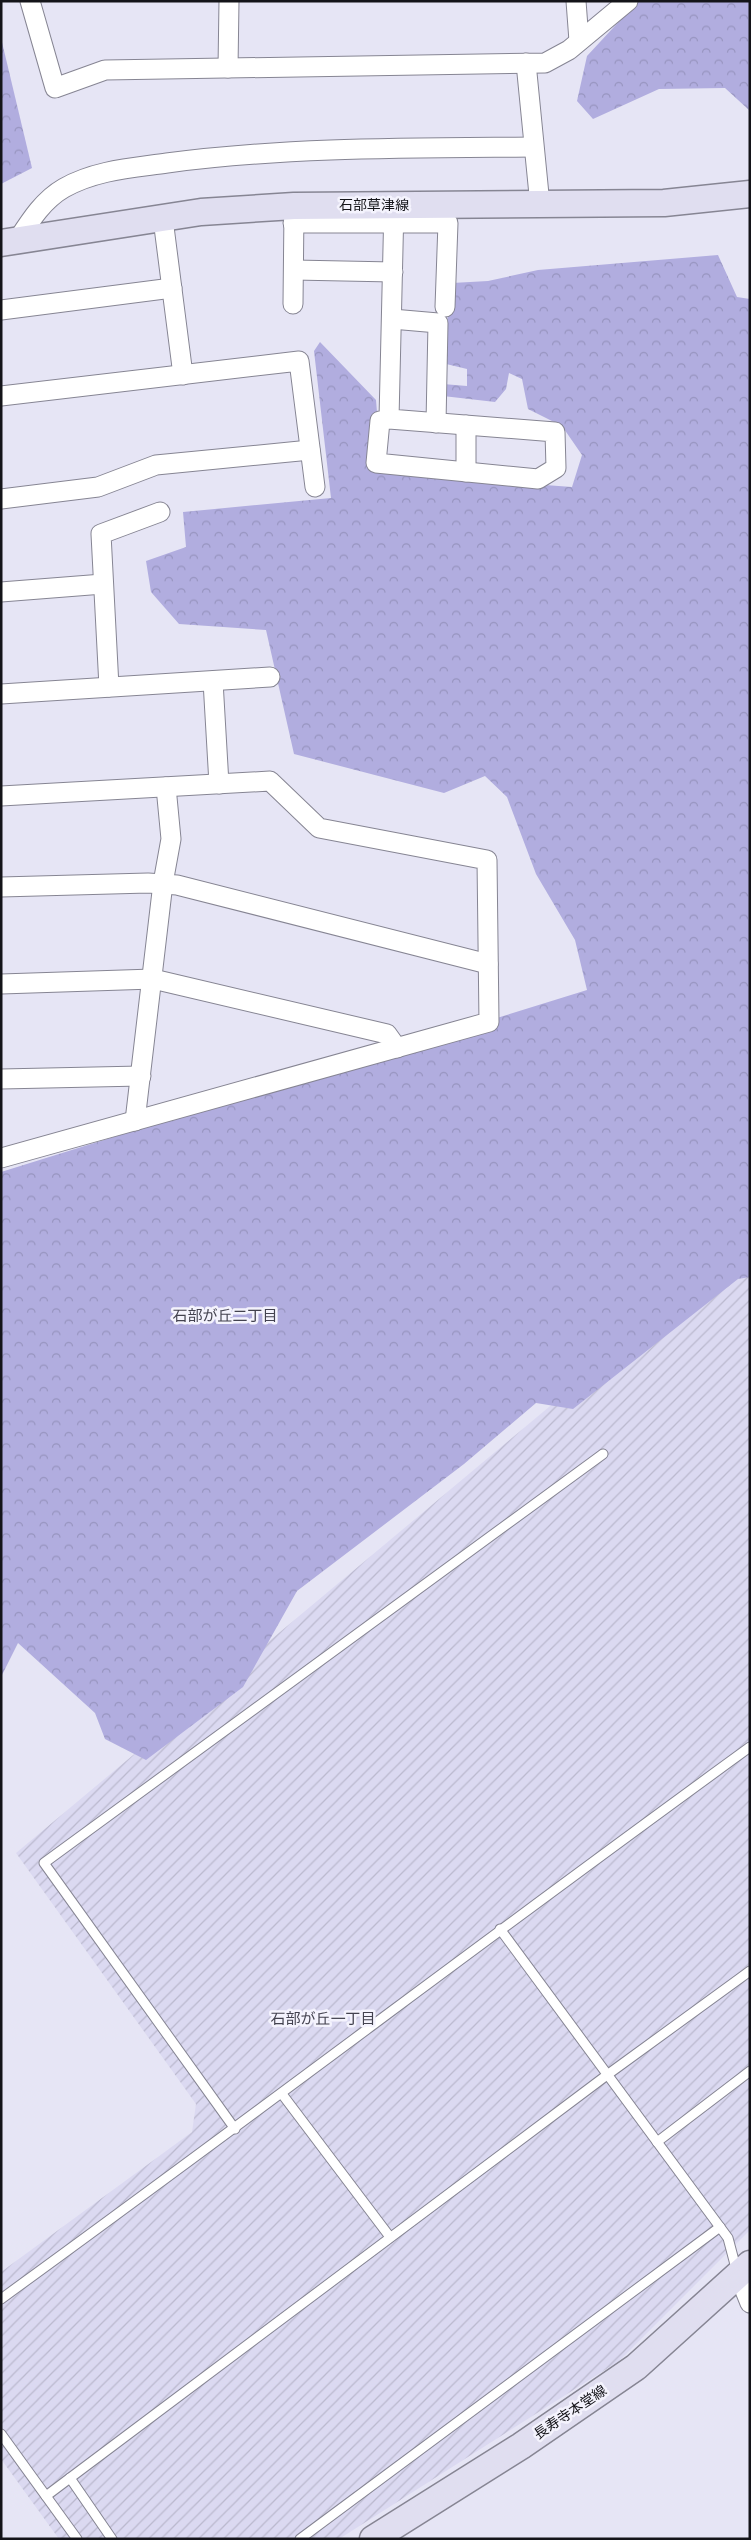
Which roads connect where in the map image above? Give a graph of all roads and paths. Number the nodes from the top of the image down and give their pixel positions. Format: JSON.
{"nodes":[{"id":1,"x":30,"y":1,"type":"edge"},
{"id":2,"x":229,"y":1,"type":"edge"},
{"id":3,"x":576,"y":1,"type":"edge"},
{"id":4,"x":628,"y":1,"type":"edge"},
{"id":5,"x":579,"y":42,"type":"junction"},
{"id":6,"x":526,"y":63,"type":"junction"},
{"id":7,"x":228,"y":68,"type":"junction"},
{"id":8,"x":534,"y":147,"type":"junction"},
{"id":9,"x":750,"y":194,"type":"edge"},
{"id":10,"x":540,"y":205,"type":"junction"},
{"id":11,"x":294,"y":214,"type":"junction"},
{"id":12,"x":394,"y":214,"type":"junction"},
{"id":13,"x":163,"y":218,"type":"junction"},
{"id":14,"x":9,"y":242,"type":"edge"},
{"id":15,"x":294,"y":270,"type":"junction"},
{"id":16,"x":393,"y":272,"type":"junction"},
{"id":17,"x":172,"y":288,"type":"junction"},
{"id":18,"x":293,"y":304,"type":"dead end"},
{"id":19,"x":445,"y":307,"type":"dead end"},
{"id":20,"x":1,"y":310,"type":"edge"},
{"id":21,"x":392,"y":319,"type":"junction"},
{"id":22,"x":183,"y":375,"type":"junction"},
{"id":23,"x":1,"y":396,"type":"edge"},
{"id":24,"x":389,"y":419,"type":"junction"},
{"id":25,"x":436,"y":423,"type":"junction"},
{"id":26,"x":466,"y":425,"type":"junction"},
{"id":27,"x":310,"y":450,"type":"junction"},
{"id":28,"x":466,"y":472,"type":"junction"},
{"id":29,"x":315,"y":487,"type":"dead end"},
{"id":30,"x":1,"y":500,"type":"edge"},
{"id":31,"x":160,"y":512,"type":"dead end"},
{"id":32,"x":103,"y":584,"type":"junction"},
{"id":33,"x":1,"y":592,"type":"edge"},
{"id":34,"x":270,"y":677,"type":"dead end"},
{"id":35,"x":213,"y":681,"type":"junction"},
{"id":36,"x":109,"y":687,"type":"junction"},
{"id":37,"x":1,"y":694,"type":"edge"},
{"id":38,"x":219,"y":784,"type":"junction"},
{"id":39,"x":166,"y":787,"type":"junction"},
{"id":40,"x":1,"y":796,"type":"edge"},
{"id":41,"x":163,"y":883,"type":"junction"},
{"id":42,"x":1,"y":887,"type":"edge"},
{"id":43,"x":488,"y":964,"type":"junction"},
{"id":44,"x":153,"y":980,"type":"junction"},
{"id":45,"x":1,"y":984,"type":"edge"},
{"id":46,"x":397,"y":1048,"type":"junction"},
{"id":47,"x":141,"y":1076,"type":"junction"},
{"id":48,"x":1,"y":1079,"type":"edge"},
{"id":49,"x":135,"y":1121,"type":"junction"},
{"id":50,"x":1,"y":1158,"type":"edge"},
{"id":51,"x":603,"y":1454,"type":"dead end"},
{"id":52,"x":750,"y":1747,"type":"edge"},
{"id":53,"x":500,"y":1929,"type":"junction"},
{"id":54,"x":750,"y":1971,"type":"edge"},
{"id":55,"x":750,"y":2071,"type":"edge"},
{"id":56,"x":606,"y":2075,"type":"junction"},
{"id":57,"x":282,"y":2094,"type":"junction"},
{"id":58,"x":235,"y":2129,"type":"junction"},
{"id":59,"x":657,"y":2142,"type":"junction"},
{"id":60,"x":720,"y":2227,"type":"junction"},
{"id":61,"x":390,"y":2237,"type":"junction"},
{"id":62,"x":744,"y":2268,"type":"edge"},
{"id":63,"x":1,"y":2299,"type":"edge"},
{"id":64,"x":750,"y":2303,"type":"edge"},
{"id":65,"x":1,"y":2434,"type":"edge"},
{"id":66,"x":70,"y":2478,"type":"junction"},
{"id":67,"x":46,"y":2496,"type":"junction"},
{"id":68,"x":77,"y":2539,"type":"edge"},
{"id":69,"x":112,"y":2539,"type":"edge"},
{"id":70,"x":300,"y":2539,"type":"edge"},
{"id":71,"x":373,"y":2539,"type":"edge"}],
"edges":[{"from":1,"to":7,"type":"street"},
{"from":2,"to":7,"type":"street"},
{"from":3,"to":5,"type":"street"},
{"from":4,"to":5,"type":"street"},
{"from":5,"to":6,"type":"street"},
{"from":6,"to":7,"type":"street"},
{"from":6,"to":8,"type":"street"},
{"from":8,"to":10,"type":"street"},
{"from":8,"to":14,"type":"street"},
{"from":9,"to":10,"type":"main road","name":"石部草津線"},
{"from":10,"to":12,"type":"main road","name":"石部草津線"},
{"from":11,"to":12,"type":"main road","name":"石部草津線"},
{"from":11,"to":13,"type":"main road","name":"石部草津線"},
{"from":11,"to":15,"type":"street"},
{"from":12,"to":16,"type":"street"},
{"from":12,"to":19,"type":"street"},
{"from":13,"to":14,"type":"main road","name":"石部草津線"},
{"from":13,"to":17,"type":"street"},
{"from":15,"to":16,"type":"street"},
{"from":15,"to":18,"type":"street"},
{"from":16,"to":21,"type":"street"},
{"from":17,"to":20,"type":"street"},
{"from":17,"to":22,"type":"street"},
{"from":21,"to":24,"type":"street"},
{"from":21,"to":25,"type":"street"},
{"from":22,"to":23,"type":"street"},
{"from":22,"to":27,"type":"street"},
{"from":24,"to":25,"type":"street"},
{"from":24,"to":28,"type":"street"},
{"from":25,"to":26,"type":"street"},
{"from":26,"to":28,"type":"street"},
{"from":26,"to":28,"type":"street"},
{"from":27,"to":29,"type":"street"},
{"from":27,"to":30,"type":"street"},
{"from":31,"to":32,"type":"street"},
{"from":32,"to":33,"type":"street"},
{"from":32,"to":36,"type":"street"},
{"from":34,"to":35,"type":"street"},
{"from":35,"to":36,"type":"street"},
{"from":35,"to":38,"type":"street"},
{"from":36,"to":37,"type":"street"},
{"from":38,"to":39,"type":"street"},
{"from":38,"to":43,"type":"street"},
{"from":39,"to":40,"type":"street"},
{"from":39,"to":41,"type":"street"},
{"from":41,"to":42,"type":"street"},
{"from":41,"to":43,"type":"street"},
{"from":41,"to":44,"type":"street"},
{"from":43,"to":46,"type":"street"},
{"from":44,"to":45,"type":"street"},
{"from":44,"to":46,"type":"street"},
{"from":44,"to":47,"type":"street"},
{"from":46,"to":49,"type":"street"},
{"from":47,"to":48,"type":"street"},
{"from":47,"to":49,"type":"street"},
{"from":49,"to":50,"type":"street"},
{"from":51,"to":58,"type":"lane"},
{"from":52,"to":53,"type":"lane"},
{"from":53,"to":56,"type":"lane"},
{"from":53,"to":57,"type":"lane"},
{"from":54,"to":56,"type":"lane"},
{"from":55,"to":59,"type":"lane"},
{"from":56,"to":59,"type":"lane"},
{"from":56,"to":61,"type":"lane"},
{"from":57,"to":58,"type":"lane"},
{"from":57,"to":61,"type":"lane"},
{"from":58,"to":63,"type":"lane"},
{"from":59,"to":60,"type":"lane"},
{"from":60,"to":62,"type":"lane"},
{"from":60,"to":70,"type":"lane"},
{"from":61,"to":66,"type":"lane"},
{"from":62,"to":64,"type":"street"},
{"from":62,"to":71,"type":"main road","name":"長寿寺本堂線"},
{"from":65,"to":67,"type":"lane"},
{"from":66,"to":67,"type":"lane"},
{"from":66,"to":69,"type":"lane"},
{"from":67,"to":68,"type":"lane"}]}
